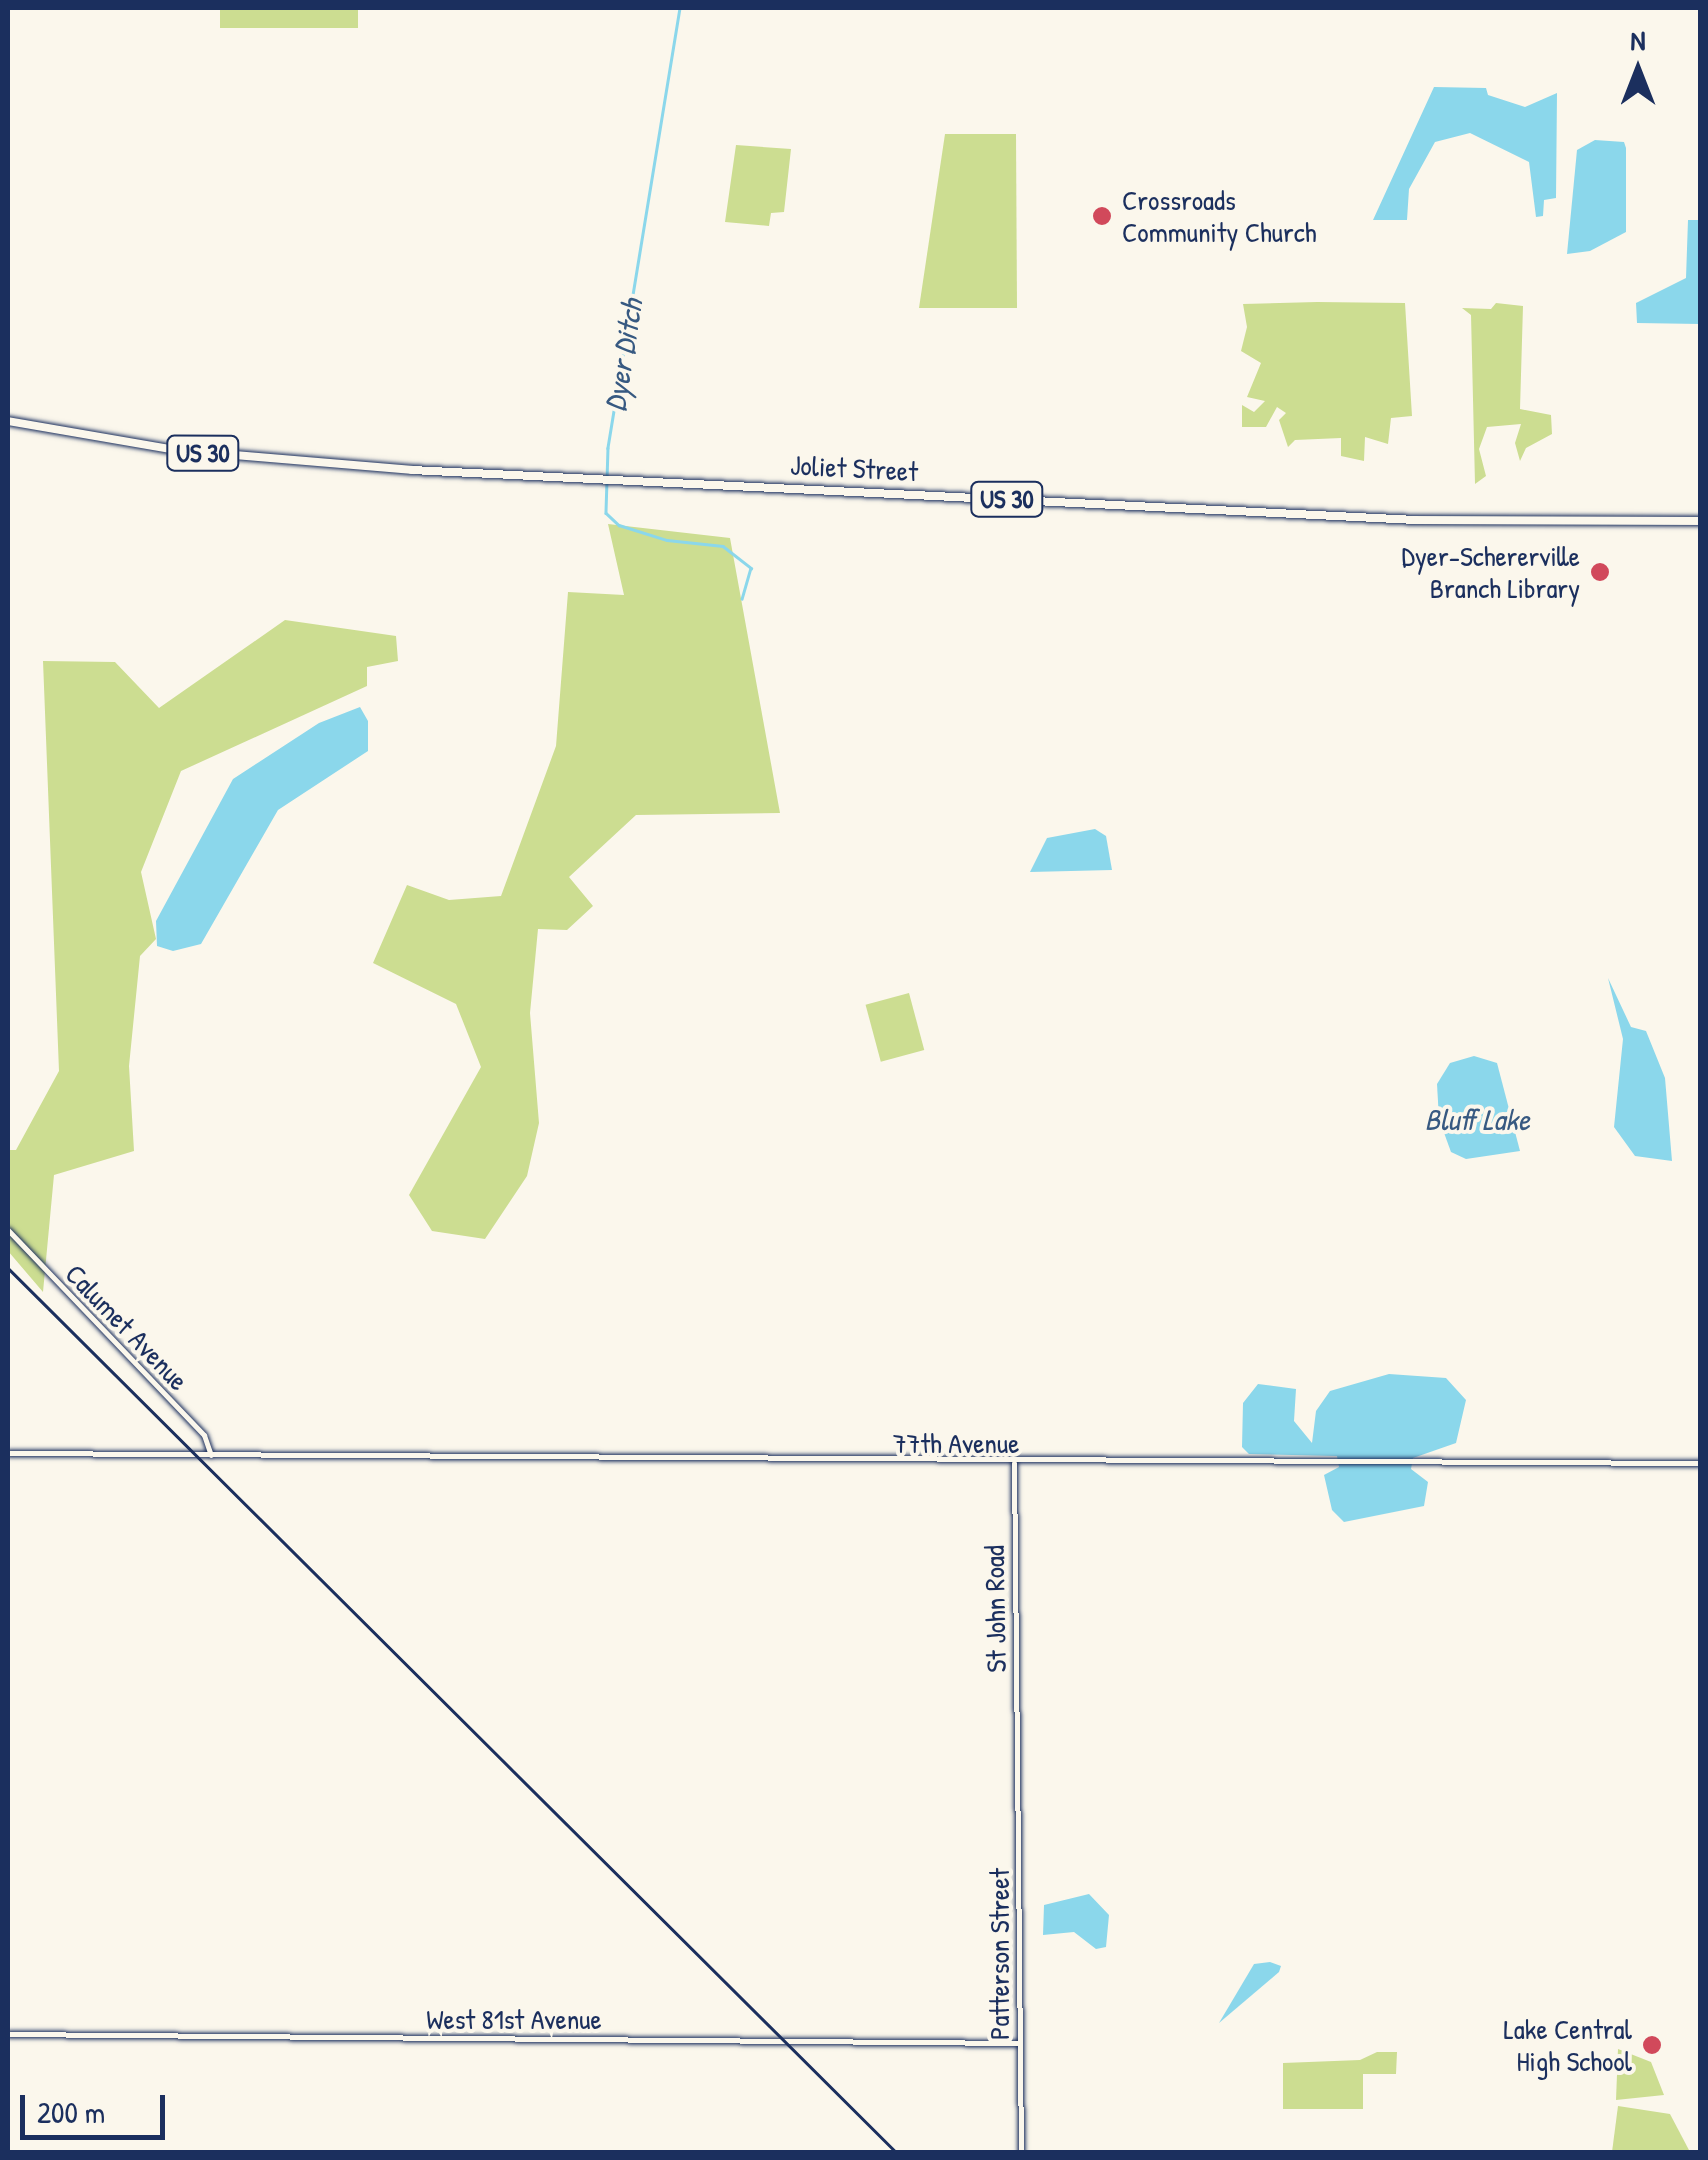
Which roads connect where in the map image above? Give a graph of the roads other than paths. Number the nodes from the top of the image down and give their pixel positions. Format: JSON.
{"nodes":[{"id":1,"x":8,"y":420,"type":"edge"},
{"id":2,"x":1700,"y":521,"type":"edge"},
{"id":3,"x":8,"y":1230,"type":"edge"},
{"id":4,"x":8,"y":1453,"type":"edge"},
{"id":5,"x":210,"y":1456,"type":"junction"},
{"id":6,"x":1014,"y":1463,"type":"junction"},
{"id":7,"x":1700,"y":1463,"type":"edge"},
{"id":8,"x":1017,"y":1755,"type":"joint"},
{"id":9,"x":8,"y":2034,"type":"edge"},
{"id":10,"x":1020,"y":2044,"type":"junction"},
{"id":11,"x":1021,"y":2152,"type":"edge"}],
"edges":[{"from":1,"to":2,"type":"main road","name":"Joliet Street","number":"US 30"},
{"from":3,"to":5,"type":"street","name":"Calumet Avenue"},
{"from":4,"to":5,"type":"street","name":"77th Avenue"},
{"from":5,"to":6,"type":"street","name":"77th Avenue"},
{"from":6,"to":7,"type":"street","name":"77th Avenue"},
{"from":6,"to":8,"type":"street","name":"St John Road"},
{"from":8,"to":10,"type":"street","name":"Patterson Street"},
{"from":9,"to":10,"type":"street","name":"West 81st Avenue"},
{"from":10,"to":11,"type":"street","name":"Patterson Street"}]}
